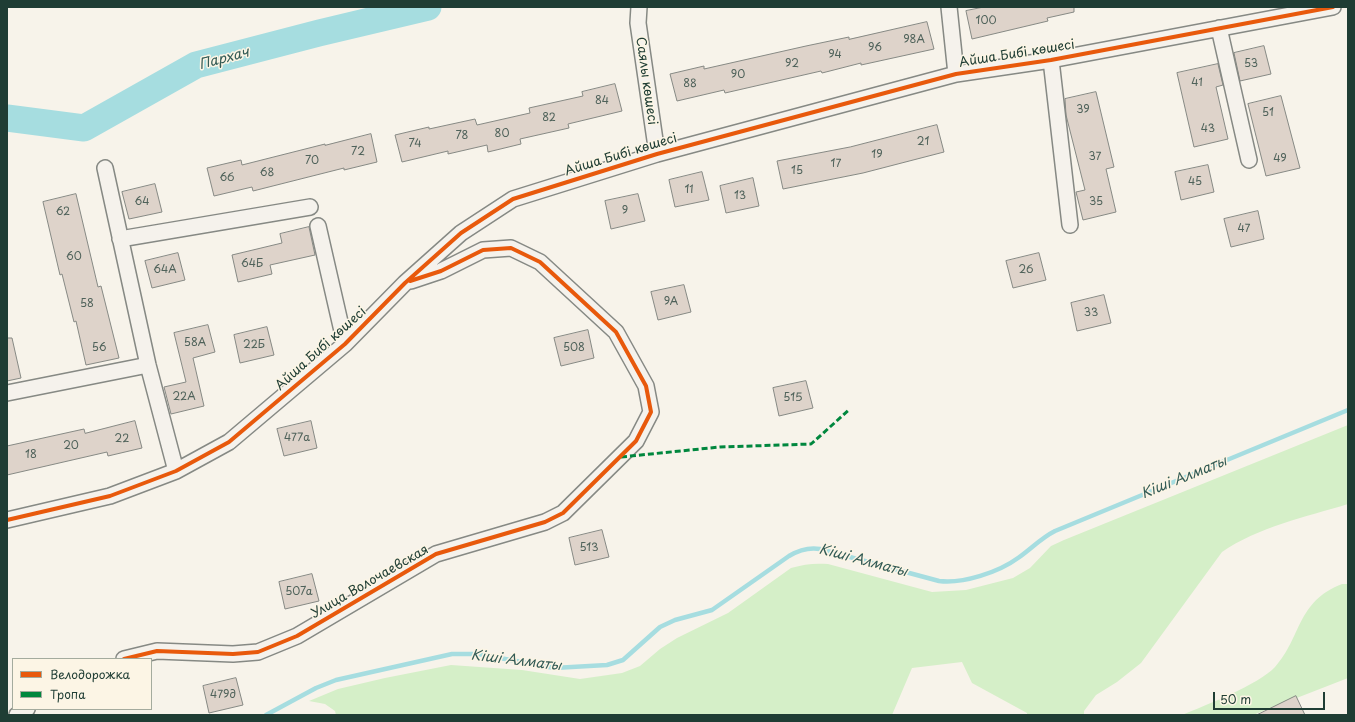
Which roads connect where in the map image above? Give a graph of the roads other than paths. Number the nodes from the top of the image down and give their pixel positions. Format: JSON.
{"nodes":[{"id":1,"x":639,"y":7,"type":"edge"},
{"id":2,"x":949,"y":7,"type":"edge"},
{"id":3,"x":1333,"y":7,"type":"edge"},
{"id":4,"x":1219,"y":28,"type":"junction"},
{"id":5,"x":1051,"y":60,"type":"junction"},
{"id":6,"x":956,"y":74,"type":"junction"},
{"id":7,"x":657,"y":154,"type":"junction"},
{"id":8,"x":1249,"y":160,"type":"dead end"},
{"id":9,"x":105,"y":168,"type":"dead end"},
{"id":10,"x":310,"y":207,"type":"dead end"},
{"id":11,"x":1070,"y":225,"type":"dead end"},
{"id":12,"x":318,"y":226,"type":"dead end"},
{"id":13,"x":120,"y":239,"type":"junction"},
{"id":14,"x":406,"y":283,"type":"junction"},
{"id":15,"x":345,"y":344,"type":"junction"},
{"id":16,"x":148,"y":365,"type":"junction"},
{"id":17,"x":7,"y":393,"type":"edge"},
{"id":18,"x":176,"y":471,"type":"junction"},
{"id":19,"x":7,"y":520,"type":"edge"},
{"id":20,"x":128,"y":658,"type":"edge"},
{"id":21,"x":25,"y":710,"type":"edge"},
{"id":22,"x":16,"y":715,"type":"edge"}],
"edges":[{"from":1,"to":7,"type":"street","name":"Саялы көшесі"},
{"from":2,"to":6,"type":"street"},
{"from":3,"to":4,"type":"street","name":"Айша Бибі көшесі"},
{"from":4,"to":5,"type":"street","name":"Айша Бибі көшесі"},
{"from":4,"to":8,"type":"street"},
{"from":5,"to":6,"type":"street","name":"Айша Бибі көшесі"},
{"from":5,"to":11,"type":"street"},
{"from":6,"to":7,"type":"street","name":"Айша Бибі көшесі"},
{"from":7,"to":14,"type":"street","name":"Айша Бибі көшесі"},
{"from":9,"to":13,"type":"street"},
{"from":10,"to":13,"type":"street"},
{"from":12,"to":15,"type":"street"},
{"from":13,"to":16,"type":"street"},
{"from":14,"to":15,"type":"street","name":"Айша Бибі көшесі"},
{"from":14,"to":20,"type":"street","name":"Улица Волочаевская"},
{"from":15,"to":18,"type":"street","name":"Айша Бибі көшесі"},
{"from":16,"to":17,"type":"street"},
{"from":16,"to":18,"type":"street"},
{"from":18,"to":19,"type":"street","name":"Айша Бибі көшесі"},
{"from":21,"to":22,"type":"street"}]}
